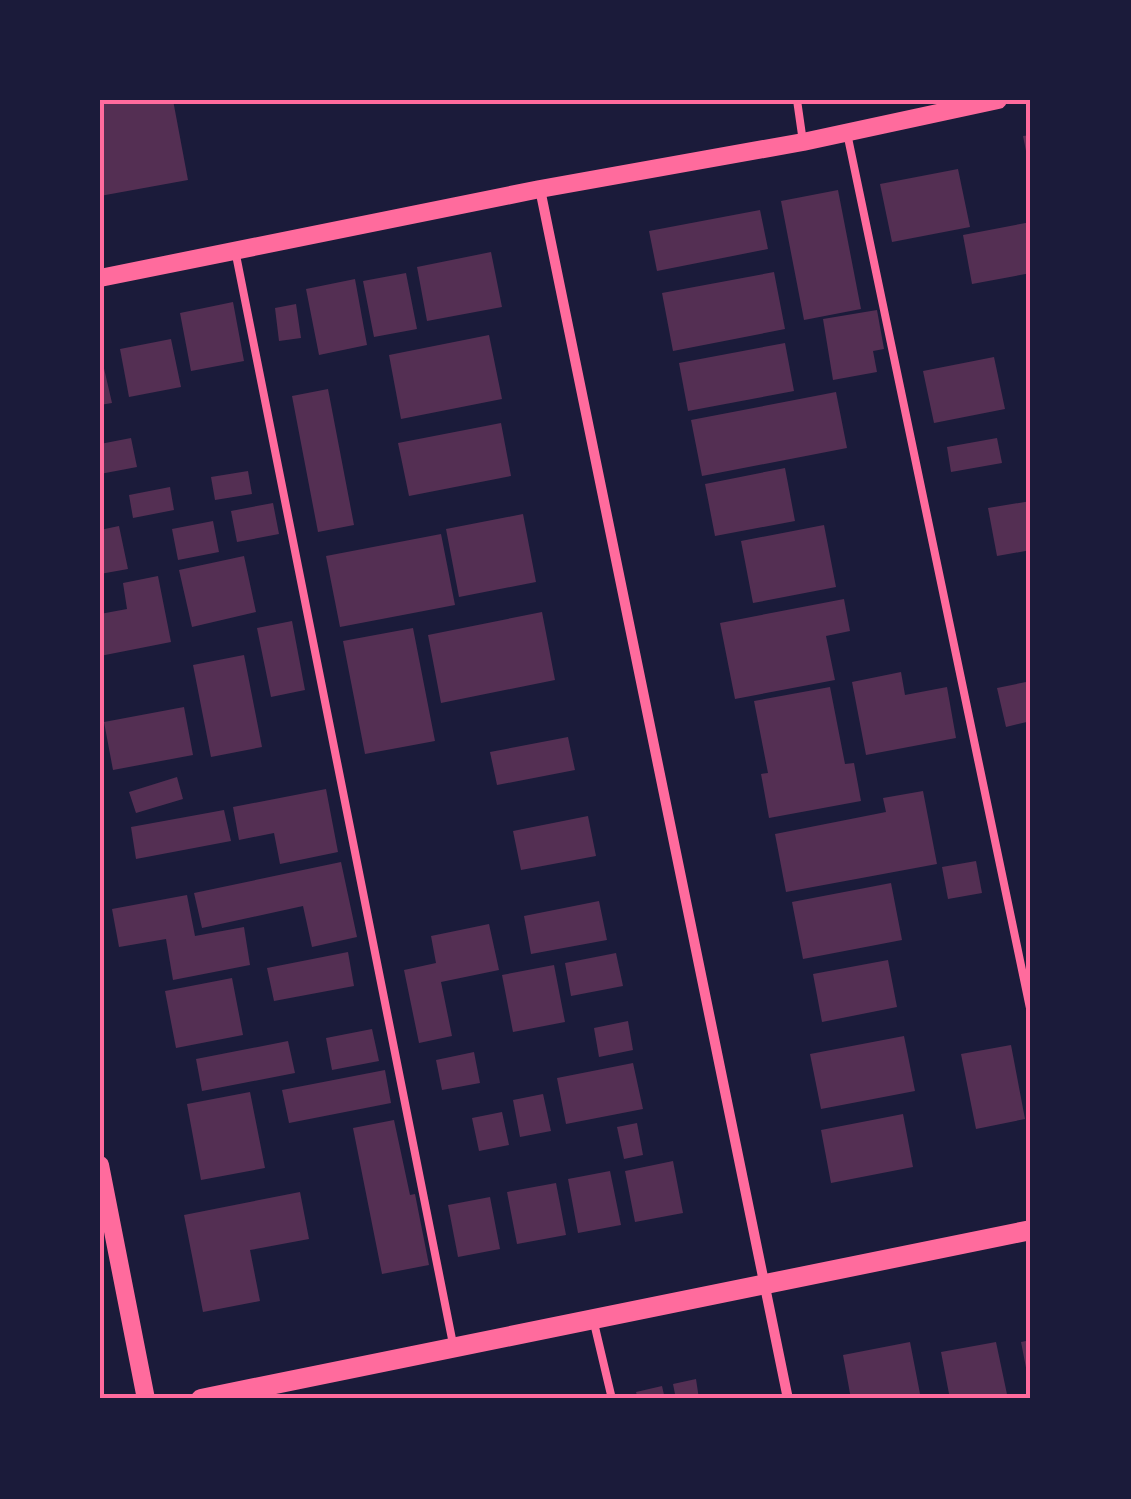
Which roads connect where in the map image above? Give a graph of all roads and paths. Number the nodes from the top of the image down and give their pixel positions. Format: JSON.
{"nodes":[{"id":1,"x":797,"y":100,"type":"edge"},
{"id":2,"x":998,"y":100,"type":"edge"},
{"id":3,"x":847,"y":132,"type":"junction"},
{"id":4,"x":803,"y":142,"type":"junction"},
{"id":5,"x":540,"y":189,"type":"junction"},
{"id":6,"x":235,"y":250,"type":"junction"},
{"id":7,"x":100,"y":278,"type":"edge"},
{"id":8,"x":1031,"y":1013,"type":"edge"},
{"id":9,"x":100,"y":1165,"type":"edge"},
{"id":10,"x":1031,"y":1230,"type":"edge"},
{"id":11,"x":766,"y":1284,"type":"junction"},
{"id":12,"x":593,"y":1319,"type":"junction"},
{"id":13,"x":454,"y":1347,"type":"junction"},
{"id":14,"x":146,"y":1399,"type":"edge"},
{"id":15,"x":201,"y":1399,"type":"edge"},
{"id":16,"x":612,"y":1399,"type":"edge"},
{"id":17,"x":788,"y":1399,"type":"edge"}],
"edges":[{"from":1,"to":4,"type":"lane"},
{"from":2,"to":3,"type":"street"},
{"from":3,"to":4,"type":"street"},
{"from":3,"to":8,"type":"lane"},
{"from":4,"to":5,"type":"street"},
{"from":5,"to":6,"type":"street"},
{"from":5,"to":11,"type":"street"},
{"from":6,"to":7,"type":"street"},
{"from":6,"to":13,"type":"lane"},
{"from":9,"to":14,"type":"street"},
{"from":10,"to":11,"type":"main road"},
{"from":11,"to":12,"type":"main road"},
{"from":11,"to":17,"type":"street"},
{"from":12,"to":13,"type":"main road"},
{"from":12,"to":16,"type":"lane"},
{"from":13,"to":15,"type":"main road"}]}
